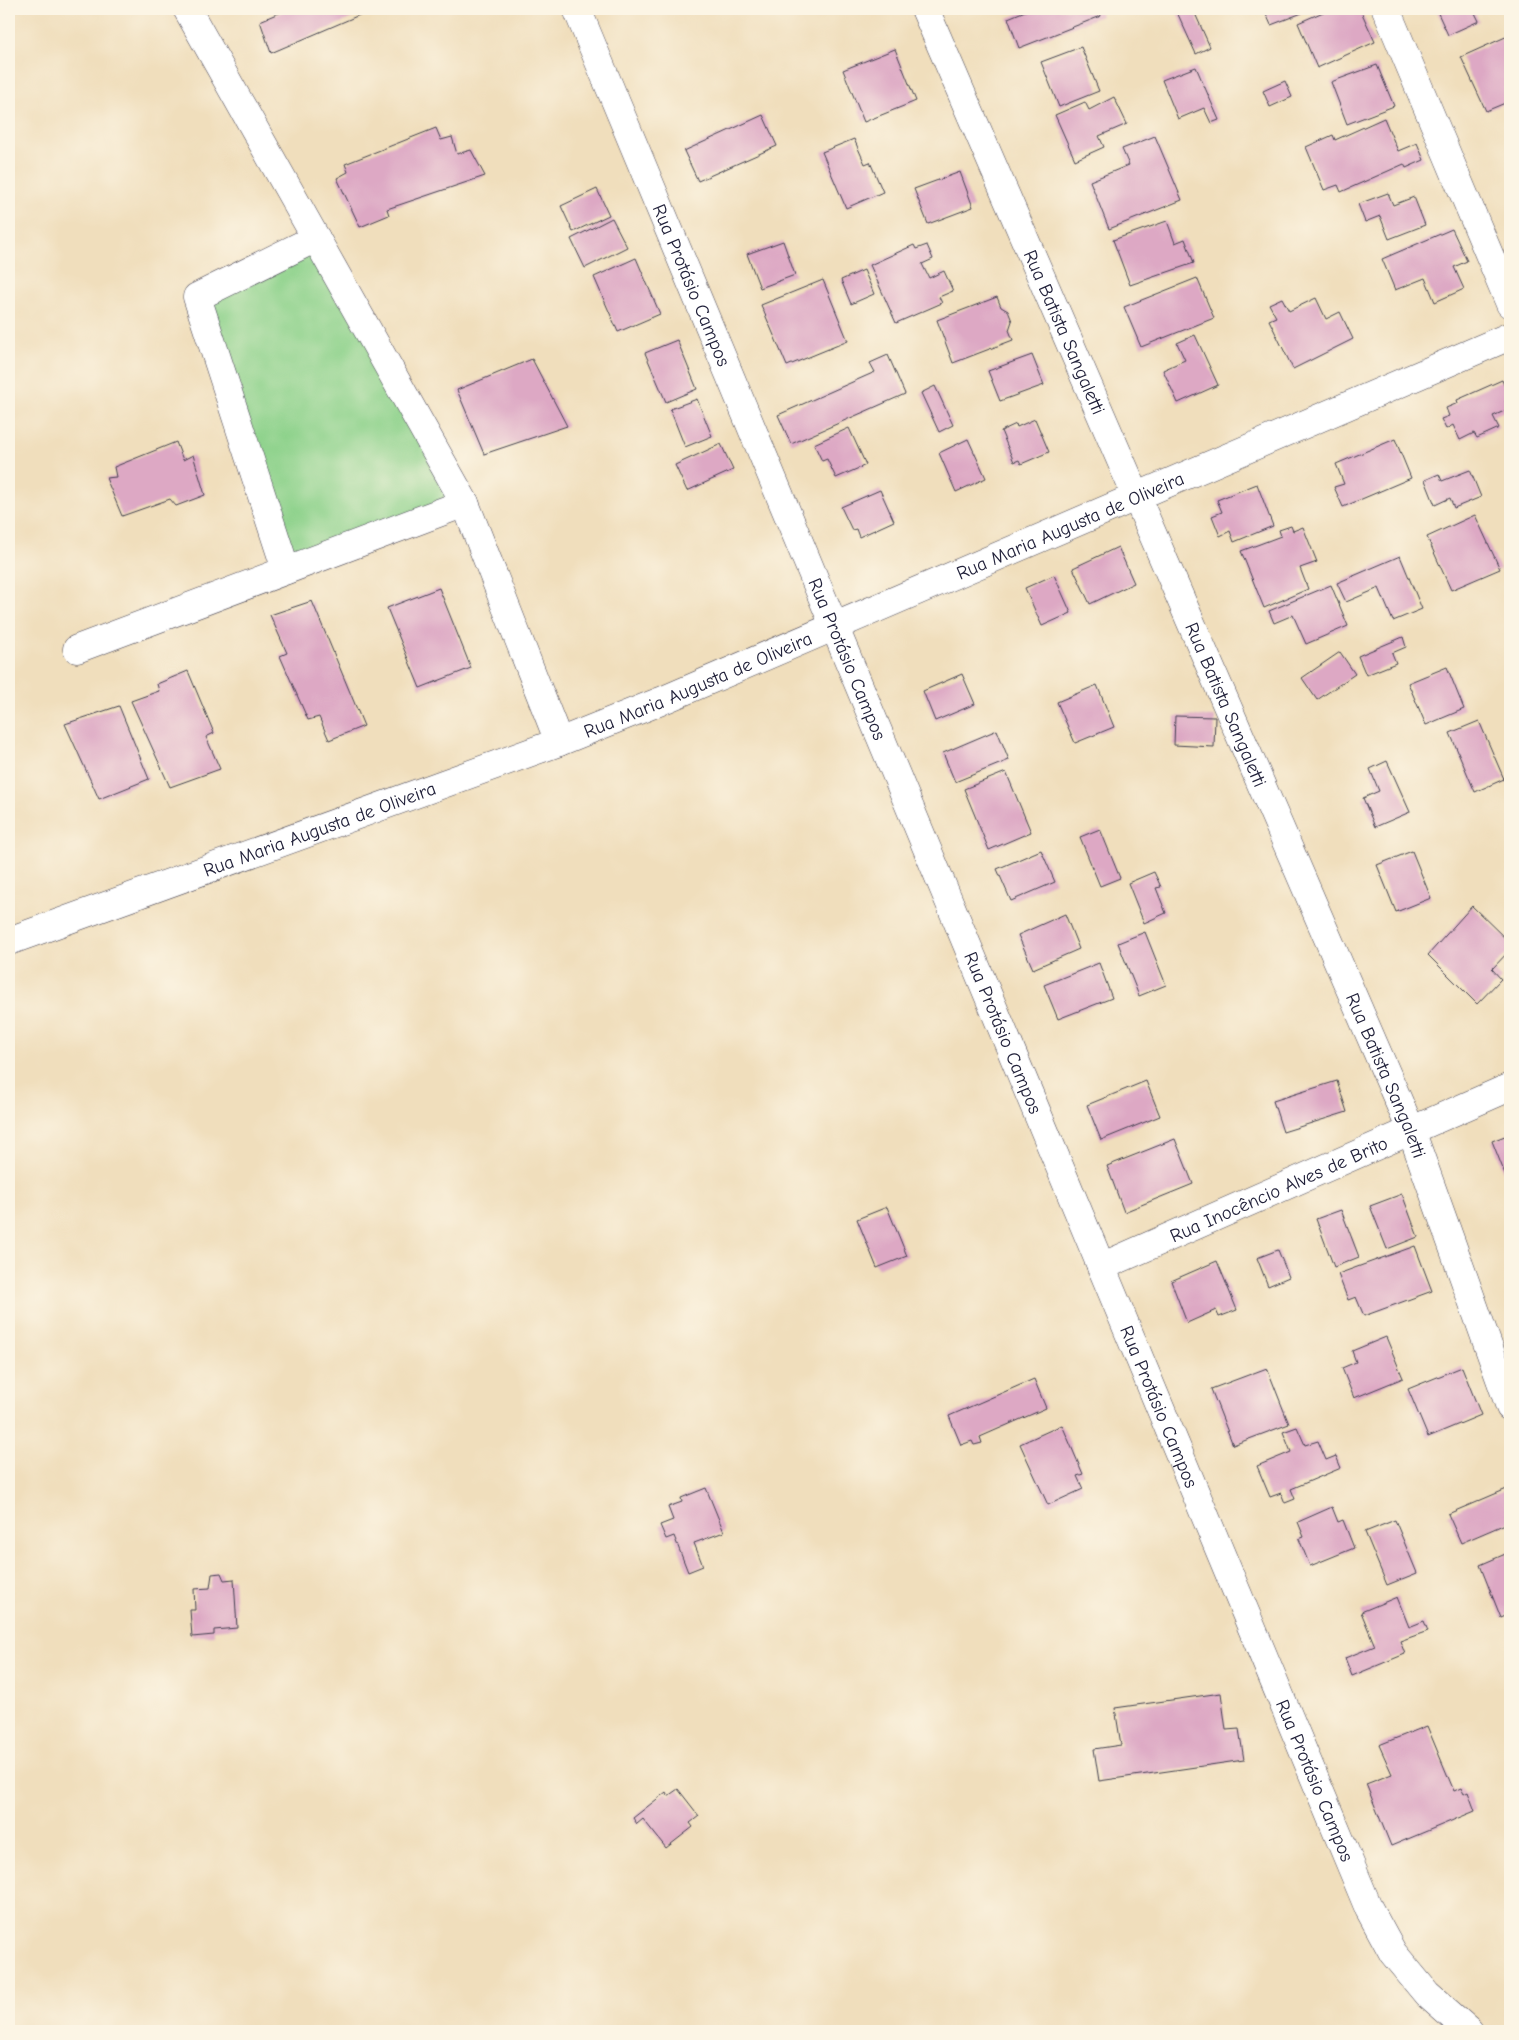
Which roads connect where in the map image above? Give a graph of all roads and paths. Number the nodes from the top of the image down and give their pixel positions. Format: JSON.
{"nodes":[{"id":1,"x":187,"y":9,"type":"edge"},
{"id":2,"x":577,"y":9,"type":"edge"},
{"id":3,"x":925,"y":9,"type":"edge"},
{"id":4,"x":1386,"y":9,"type":"edge"},
{"id":5,"x":316,"y":238,"type":"junction"},
{"id":6,"x":1510,"y":304,"type":"edge"},
{"id":7,"x":1510,"y":336,"type":"edge"},
{"id":8,"x":1136,"y":497,"type":"junction"},
{"id":9,"x":465,"y":503,"type":"junction"},
{"id":10,"x":286,"y":570,"type":"junction"},
{"id":11,"x":835,"y":627,"type":"junction"},
{"id":12,"x":77,"y":649,"type":"dead end"},
{"id":13,"x":559,"y":742,"type":"junction"},
{"id":14,"x":9,"y":941,"type":"edge"},
{"id":15,"x":1510,"y":1087,"type":"edge"},
{"id":16,"x":1411,"y":1130,"type":"junction"},
{"id":17,"x":1101,"y":1267,"type":"junction"},
{"id":18,"x":1510,"y":1407,"type":"edge"},
{"id":19,"x":1469,"y":2031,"type":"edge"}],
"edges":[{"from":1,"to":5,"type":"street"},
{"from":2,"to":11,"type":"street","name":"Rua Protásio Campos"},
{"from":3,"to":8,"type":"street","name":"Rua Batista Sangaletti"},
{"from":4,"to":6,"type":"street"},
{"from":5,"to":9,"type":"street"},
{"from":5,"to":10,"type":"street"},
{"from":7,"to":8,"type":"street","name":"Rua Maria Augusta de Oliveira"},
{"from":8,"to":11,"type":"street","name":"Rua Maria Augusta de Oliveira"},
{"from":8,"to":16,"type":"street","name":"Rua Batista Sangaletti"},
{"from":9,"to":10,"type":"street"},
{"from":9,"to":13,"type":"street"},
{"from":10,"to":12,"type":"street"},
{"from":11,"to":13,"type":"street","name":"Rua Maria Augusta de Oliveira"},
{"from":11,"to":17,"type":"street","name":"Rua Protásio Campos"},
{"from":13,"to":14,"type":"street","name":"Rua Maria Augusta de Oliveira"},
{"from":15,"to":16,"type":"street","name":"Rua Inocêncio Alves de Brito"},
{"from":16,"to":17,"type":"street","name":"Rua Inocêncio Alves de Brito"},
{"from":16,"to":18,"type":"street","name":"Rua Batista Sangaletti"},
{"from":17,"to":19,"type":"street","name":"Rua Protásio Campos"}]}
